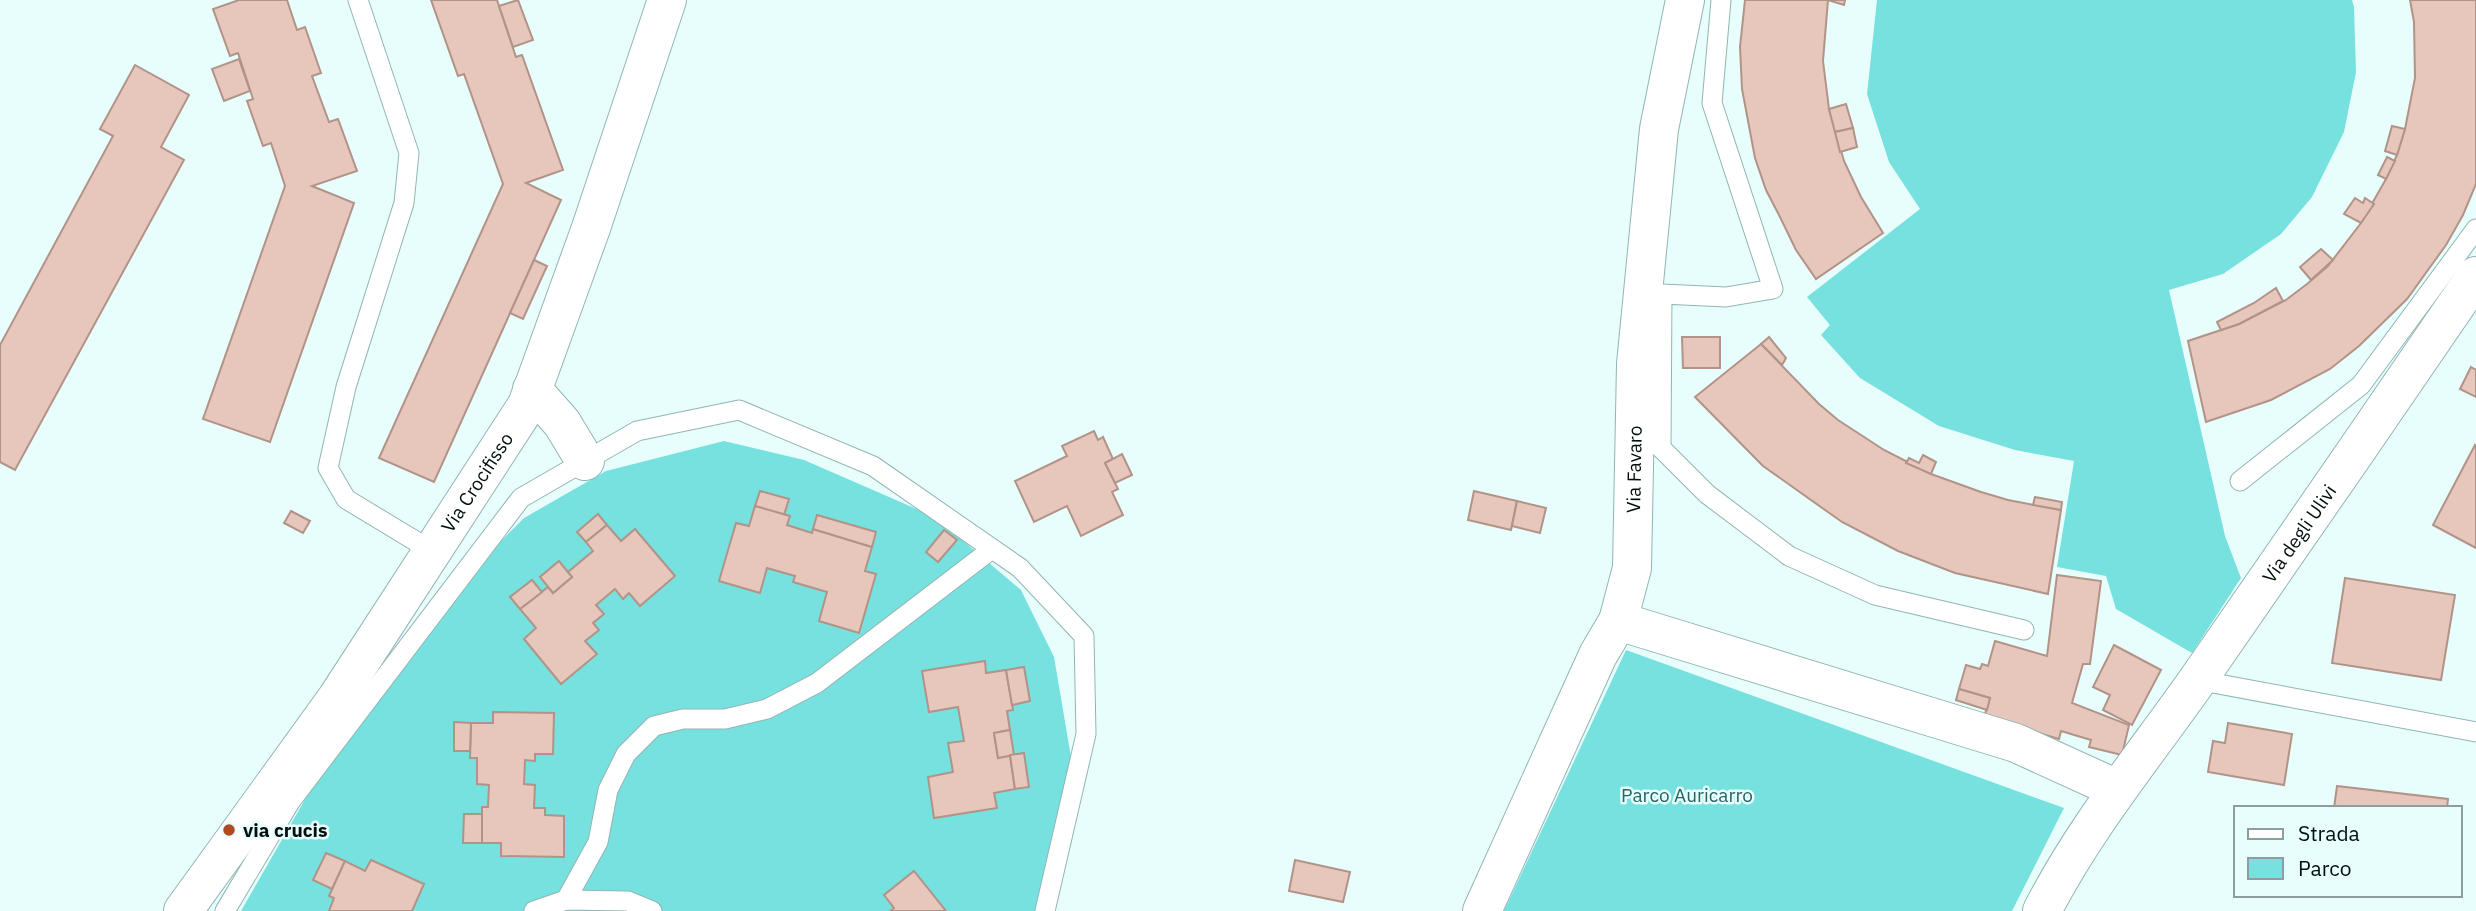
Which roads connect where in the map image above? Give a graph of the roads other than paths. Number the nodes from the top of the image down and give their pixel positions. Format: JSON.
{"nodes":[{"id":1,"x":358,"y":0,"type":"edge"},
{"id":2,"x":667,"y":0,"type":"edge"},
{"id":3,"x":1685,"y":0,"type":"edge"},
{"id":4,"x":1721,"y":0,"type":"edge"},
{"id":5,"x":2476,"y":229,"type":"edge"},
{"id":6,"x":2476,"y":276,"type":"edge"},
{"id":7,"x":532,"y":389,"type":"junction"},
{"id":8,"x":1648,"y":435,"type":"junction"},
{"id":9,"x":584,"y":461,"type":"junction"},
{"id":10,"x":2240,"y":481,"type":"dead end"},
{"id":11,"x":992,"y":549,"type":"junction"},
{"id":12,"x":432,"y":551,"type":"junction"},
{"id":13,"x":1618,"y":621,"type":"junction"},
{"id":14,"x":2024,"y":629,"type":"dead end"},
{"id":15,"x":2197,"y":680,"type":"junction"},
{"id":16,"x":2476,"y":732,"type":"edge"},
{"id":17,"x":2117,"y":789,"type":"junction"},
{"id":18,"x":566,"y":900,"type":"junction"},
{"id":19,"x":183,"y":911,"type":"edge"},
{"id":20,"x":225,"y":911,"type":"edge"},
{"id":21,"x":534,"y":911,"type":"edge"},
{"id":22,"x":652,"y":911,"type":"edge"},
{"id":23,"x":1045,"y":911,"type":"edge"},
{"id":24,"x":1482,"y":911,"type":"edge"},
{"id":25,"x":2042,"y":911,"type":"edge"}],
"edges":[{"from":1,"to":12,"type":"lane"},
{"from":2,"to":7,"type":"street","name":"Via Crocifisso"},
{"from":3,"to":8,"type":"street","name":"Via Favaro"},
{"from":4,"to":8,"type":"lane"},
{"from":5,"to":10,"type":"lane"},
{"from":6,"to":15,"type":"street","name":"Via degli Ulivi"},
{"from":7,"to":9,"type":"street"},
{"from":7,"to":12,"type":"street","name":"Via Crocifisso"},
{"from":8,"to":13,"type":"street","name":"Via Favaro"},
{"from":8,"to":14,"type":"lane"},
{"from":9,"to":11,"type":"lane"},
{"from":9,"to":20,"type":"lane"},
{"from":11,"to":18,"type":"lane"},
{"from":11,"to":23,"type":"lane"},
{"from":12,"to":19,"type":"street","name":"Via Crocifisso"},
{"from":13,"to":17,"type":"street"},
{"from":13,"to":24,"type":"street","name":"Via Favaro"},
{"from":15,"to":16,"type":"lane"},
{"from":15,"to":17,"type":"street","name":"Via degli Ulivi"},
{"from":17,"to":25,"type":"street","name":"Via degli Ulivi"},
{"from":18,"to":21,"type":"lane"},
{"from":18,"to":22,"type":"lane"}]}
